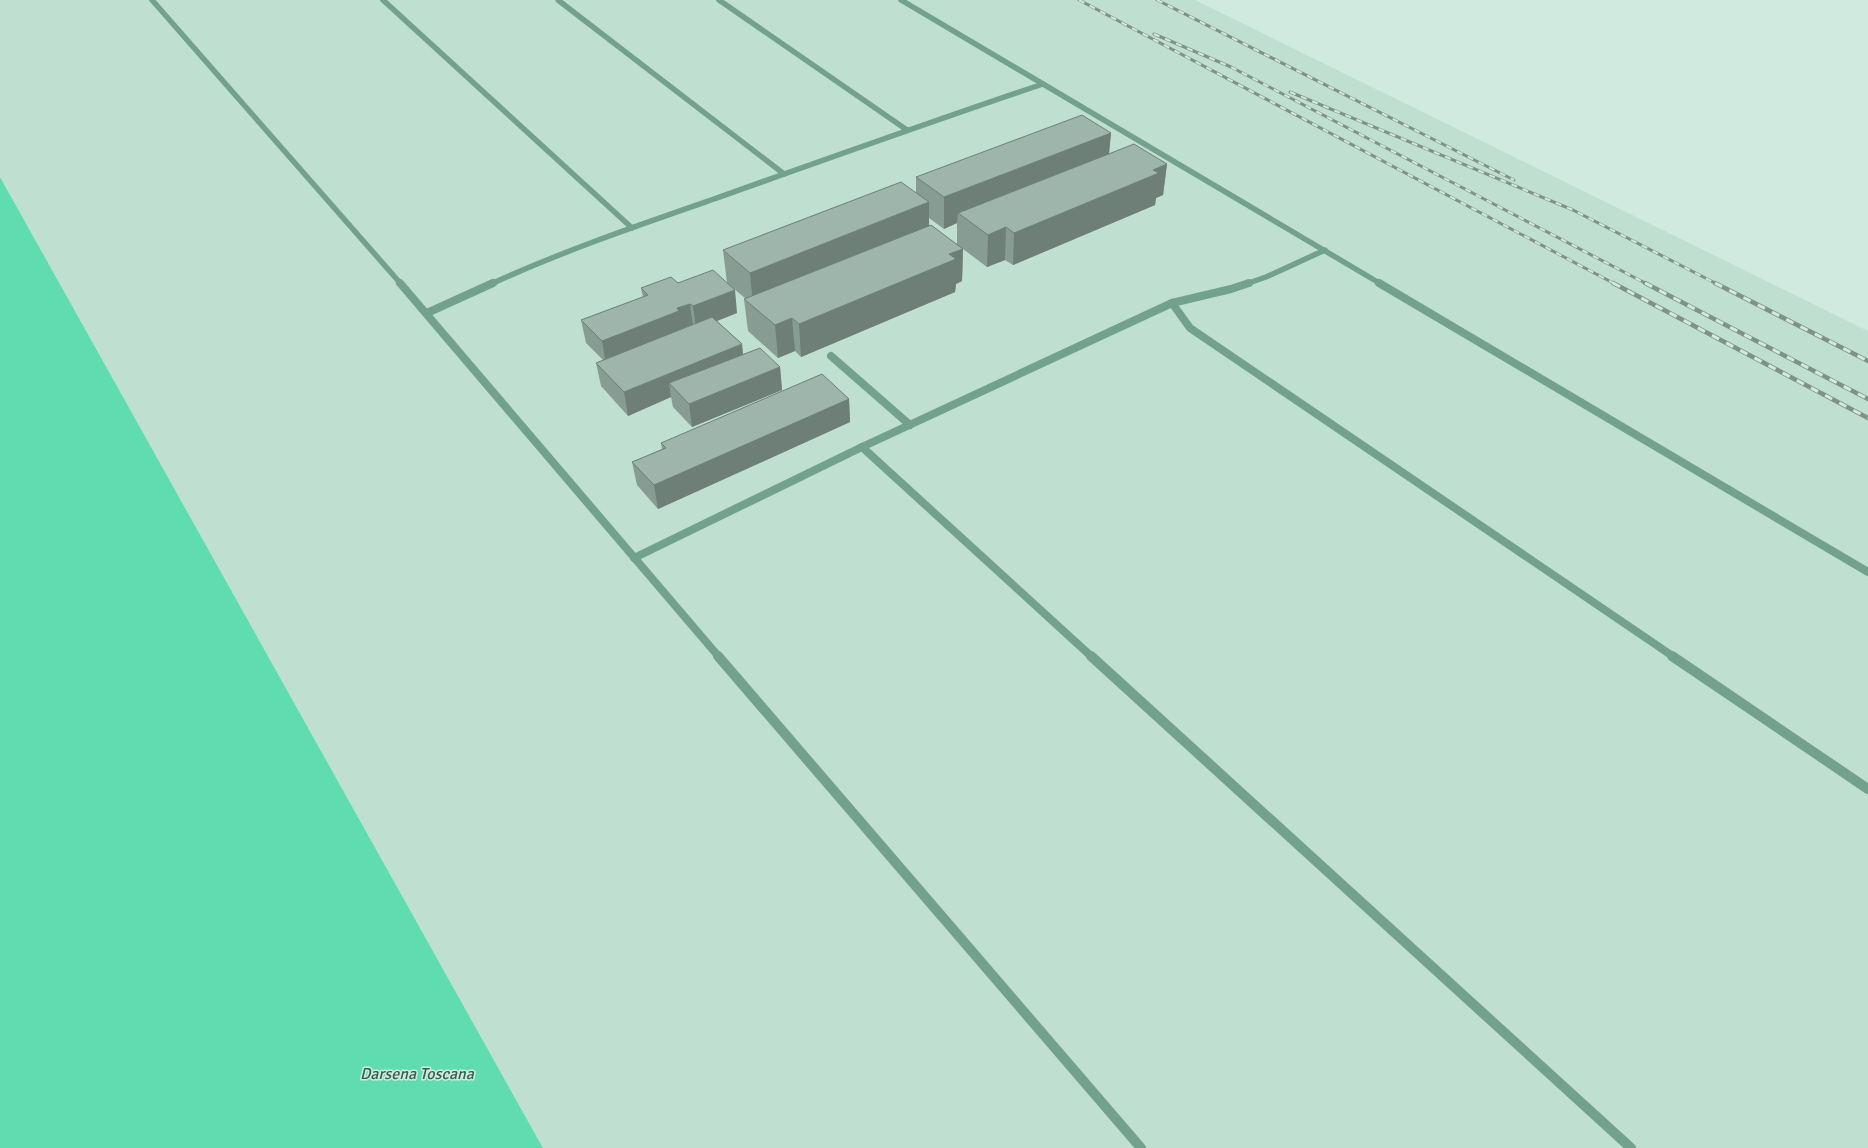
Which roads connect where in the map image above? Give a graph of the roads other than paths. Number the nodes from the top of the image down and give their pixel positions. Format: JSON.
{"nodes":[{"id":1,"x":152,"y":0,"type":"edge"},
{"id":2,"x":383,"y":0,"type":"edge"},
{"id":3,"x":558,"y":0,"type":"edge"},
{"id":4,"x":718,"y":0,"type":"edge"},
{"id":5,"x":901,"y":0,"type":"edge"},
{"id":6,"x":1043,"y":84,"type":"junction"},
{"id":7,"x":907,"y":130,"type":"junction"},
{"id":8,"x":784,"y":174,"type":"junction"},
{"id":9,"x":632,"y":228,"type":"junction"},
{"id":10,"x":1325,"y":250,"type":"junction"},
{"id":11,"x":1172,"y":303,"type":"junction"},
{"id":12,"x":427,"y":313,"type":"junction"},
{"id":13,"x":831,"y":356,"type":"dead end"},
{"id":14,"x":910,"y":425,"type":"junction"},
{"id":15,"x":862,"y":447,"type":"junction"},
{"id":16,"x":634,"y":558,"type":"junction"},
{"id":17,"x":1868,"y":572,"type":"edge"},
{"id":18,"x":1868,"y":789,"type":"edge"},
{"id":19,"x":1141,"y":1148,"type":"edge"},
{"id":20,"x":1632,"y":1148,"type":"edge"}],
"edges":[{"from":1,"to":12,"type":"lane"},
{"from":2,"to":9,"type":"lane"},
{"from":3,"to":8,"type":"lane"},
{"from":4,"to":7,"type":"lane"},
{"from":5,"to":6,"type":"lane"},
{"from":6,"to":7,"type":"lane"},
{"from":6,"to":10,"type":"lane"},
{"from":7,"to":8,"type":"lane"},
{"from":8,"to":9,"type":"lane"},
{"from":9,"to":12,"type":"lane"},
{"from":10,"to":11,"type":"lane"},
{"from":10,"to":17,"type":"lane"},
{"from":11,"to":14,"type":"lane"},
{"from":11,"to":18,"type":"lane"},
{"from":12,"to":16,"type":"lane"},
{"from":13,"to":14,"type":"lane"},
{"from":14,"to":15,"type":"lane"},
{"from":15,"to":16,"type":"lane"},
{"from":15,"to":20,"type":"lane"},
{"from":16,"to":19,"type":"lane"}]}
